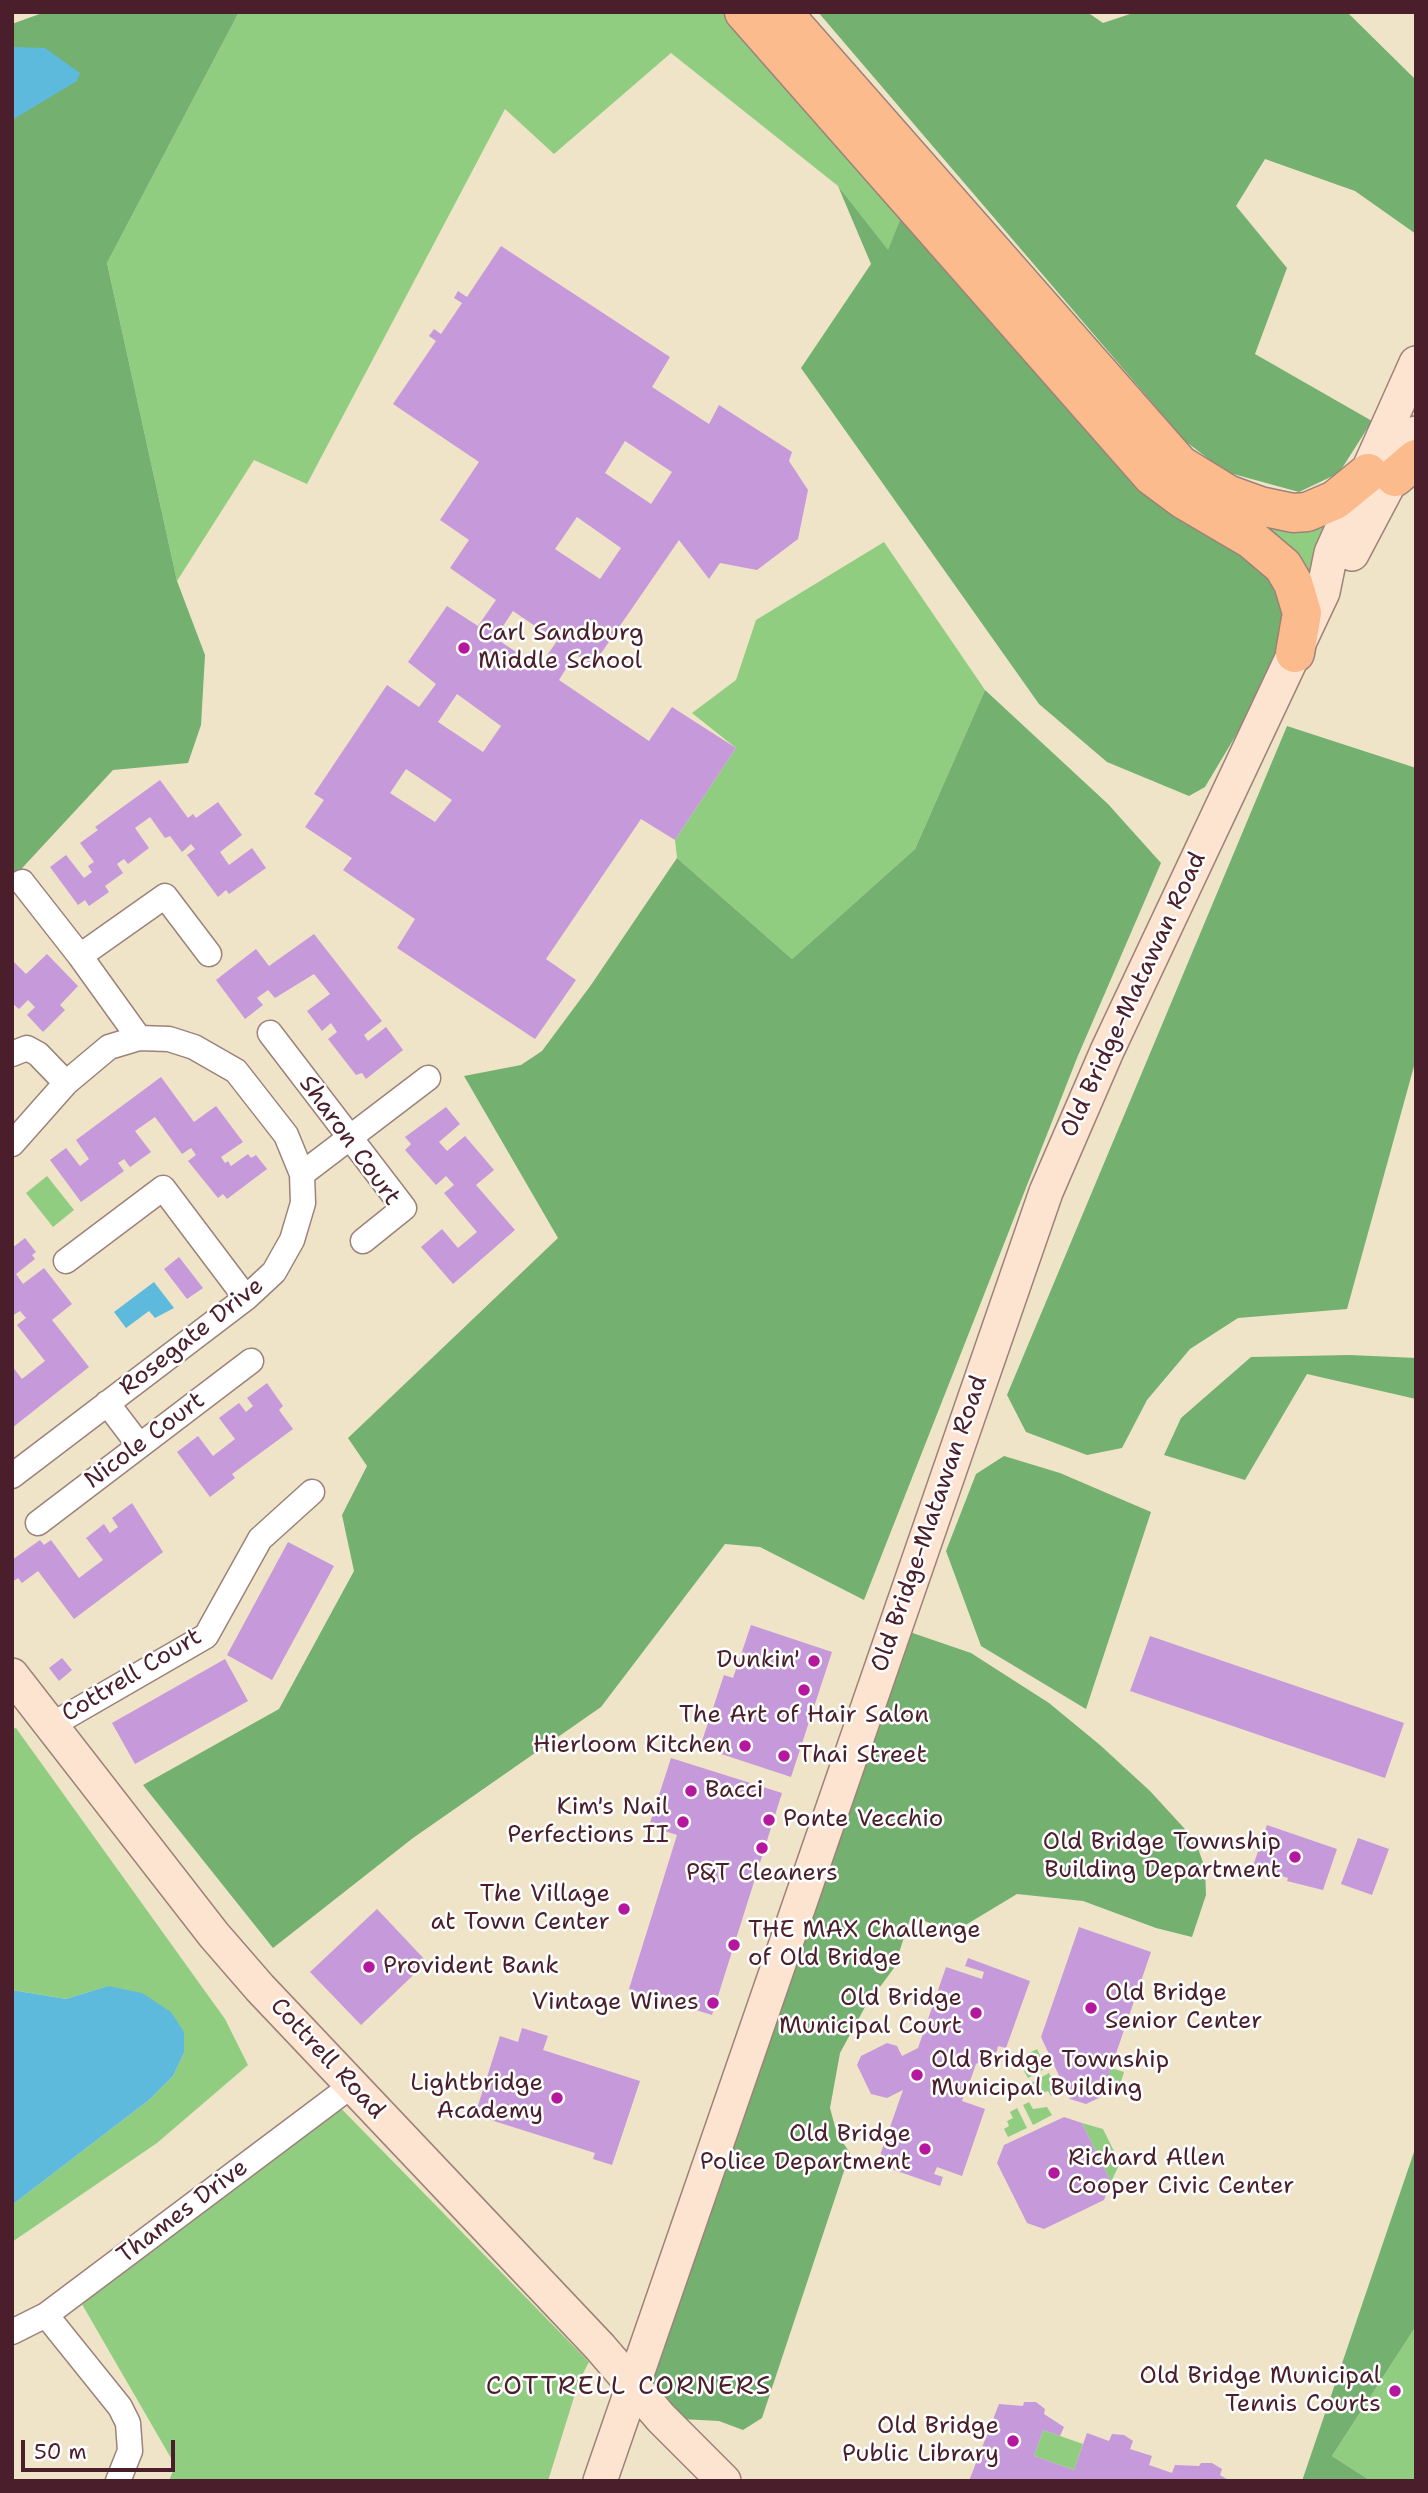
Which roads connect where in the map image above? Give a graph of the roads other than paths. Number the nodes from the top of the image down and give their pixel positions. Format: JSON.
{"nodes":[{"id":1,"x":744,"y":12,"type":"edge"},
{"id":2,"x":782,"y":12,"type":"edge"},
{"id":3,"x":1416,"y":363,"type":"edge"},
{"id":4,"x":1416,"y":433,"type":"edge"},
{"id":5,"x":1393,"y":470,"type":"edge"},
{"id":6,"x":1294,"y":653,"type":"junction"},
{"id":7,"x":22,"y":882,"type":"dead end"},
{"id":8,"x":209,"y":954,"type":"dead end"},
{"id":9,"x":80,"y":956,"type":"junction"},
{"id":10,"x":270,"y":1033,"type":"dead end"},
{"id":11,"x":139,"y":1038,"type":"junction"},
{"id":12,"x":12,"y":1054,"type":"edge"},
{"id":13,"x":428,"y":1078,"type":"dead end"},
{"id":14,"x":66,"y":1083,"type":"junction"},
{"id":15,"x":348,"y":1138,"type":"junction"},
{"id":16,"x":12,"y":1144,"type":"edge"},
{"id":17,"x":302,"y":1174,"type":"junction"},
{"id":18,"x":363,"y":1241,"type":"dead end"},
{"id":19,"x":66,"y":1261,"type":"dead end"},
{"id":20,"x":246,"y":1298,"type":"junction"},
{"id":21,"x":251,"y":1361,"type":"dead end"},
{"id":22,"x":107,"y":1404,"type":"junction"},
{"id":23,"x":139,"y":1445,"type":"junction"},
{"id":24,"x":12,"y":1476,"type":"edge"},
{"id":25,"x":312,"y":1492,"type":"dead end"},
{"id":26,"x":38,"y":1523,"type":"dead end"},
{"id":27,"x":12,"y":1675,"type":"edge"},
{"id":28,"x":50,"y":1726,"type":"junction"},
{"id":29,"x":351,"y":2086,"type":"junction"},
{"id":30,"x":46,"y":2315,"type":"junction"},
{"id":31,"x":12,"y":2332,"type":"edge"},
{"id":32,"x":634,"y":2386,"type":"junction"},
{"id":33,"x":118,"y":2481,"type":"edge"},
{"id":34,"x":600,"y":2481,"type":"edge"},
{"id":35,"x":724,"y":2481,"type":"edge"}],
"edges":[{"from":1,"to":6,"type":"highway"},
{"from":2,"to":5,"type":"highway"},
{"from":3,"to":5,"type":"main road","name":"Old Bridge-Matawan Road"},
{"from":4,"to":5,"type":"main road","name":"Old Bridge-Matawan Road"},
{"from":5,"to":6,"type":"main road","name":"Old Bridge-Matawan Road"},
{"from":6,"to":32,"type":"main road","name":"Old Bridge-Matawan Road"},
{"from":7,"to":9,"type":"street"},
{"from":8,"to":9,"type":"street"},
{"from":9,"to":11,"type":"street"},
{"from":10,"to":15,"type":"street","name":"Sharon Court"},
{"from":11,"to":14,"type":"street","name":"Rosegate Drive"},
{"from":11,"to":17,"type":"street","name":"Rosegate Drive"},
{"from":12,"to":14,"type":"street"},
{"from":13,"to":15,"type":"street"},
{"from":14,"to":16,"type":"street","name":"Rosegate Drive"},
{"from":15,"to":17,"type":"street"},
{"from":15,"to":18,"type":"street","name":"Sharon Court"},
{"from":17,"to":20,"type":"street","name":"Rosegate Drive"},
{"from":19,"to":20,"type":"street"},
{"from":20,"to":22,"type":"street","name":"Rosegate Drive"},
{"from":21,"to":23,"type":"street","name":"Nicole Court"},
{"from":22,"to":23,"type":"street"},
{"from":22,"to":24,"type":"street","name":"Rosegate Drive"},
{"from":23,"to":26,"type":"street","name":"Nicole Court"},
{"from":25,"to":28,"type":"street","name":"Cottrell Court"},
{"from":27,"to":28,"type":"main road","name":"Cottrell Road"},
{"from":28,"to":29,"type":"main road","name":"Cottrell Road"},
{"from":29,"to":30,"type":"street","name":"Thames Drive"},
{"from":29,"to":32,"type":"main road","name":"Cottrell Road"},
{"from":30,"to":31,"type":"street","name":"Thames Drive"},
{"from":30,"to":33,"type":"street"},
{"from":32,"to":34,"type":"main road","name":"Old Bridge-Matawan Road"},
{"from":32,"to":35,"type":"main road","name":"Cottrell Road"}]}
